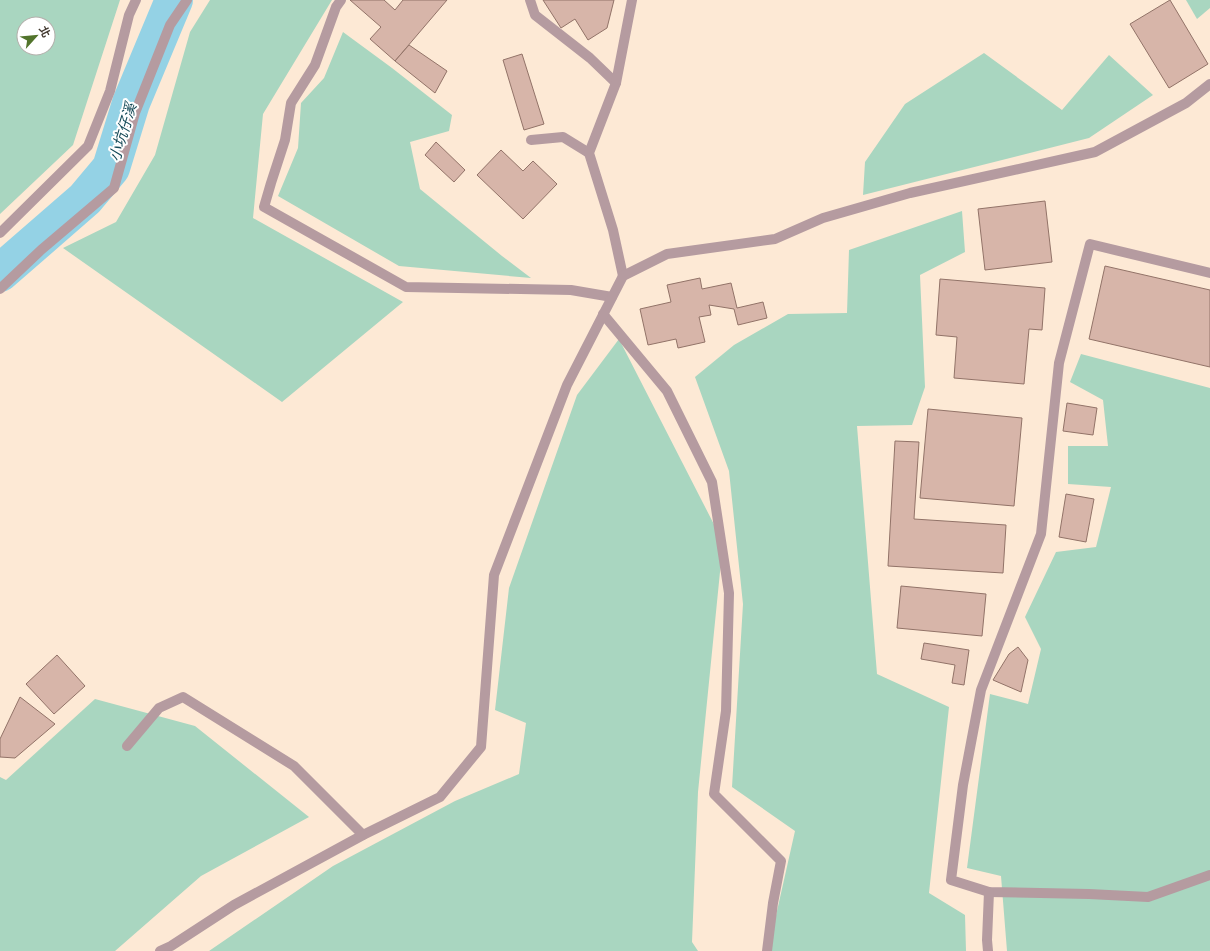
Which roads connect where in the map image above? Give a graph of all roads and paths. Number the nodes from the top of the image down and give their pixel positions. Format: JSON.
{"nodes":[{"id":1,"x":136,"y":0,"type":"edge"},
{"id":2,"x":186,"y":0,"type":"edge"},
{"id":3,"x":341,"y":0,"type":"edge"},
{"id":4,"x":530,"y":0,"type":"edge"},
{"id":5,"x":632,"y":0,"type":"edge"},
{"id":6,"x":616,"y":83,"type":"junction"},
{"id":7,"x":1210,"y":84,"type":"edge"},
{"id":8,"x":531,"y":140,"type":"dead end"},
{"id":9,"x":589,"y":153,"type":"junction"},
{"id":10,"x":0,"y":233,"type":"edge"},
{"id":11,"x":1210,"y":273,"type":"edge"},
{"id":12,"x":623,"y":276,"type":"junction"},
{"id":13,"x":0,"y":289,"type":"edge"},
{"id":14,"x":612,"y":297,"type":"junction"},
{"id":15,"x":603,"y":314,"type":"junction"},
{"id":16,"x":127,"y":746,"type":"dead end"},
{"id":17,"x":363,"y":835,"type":"junction"},
{"id":18,"x":1210,"y":875,"type":"edge"},
{"id":19,"x":990,"y":892,"type":"junction"},
{"id":20,"x":160,"y":951,"type":"edge"},
{"id":21,"x":768,"y":951,"type":"edge"},
{"id":22,"x":988,"y":951,"type":"edge"}],
"edges":[{"from":1,"to":10,"type":"street"},
{"from":2,"to":13,"type":"street"},
{"from":3,"to":14,"type":"street"},
{"from":4,"to":6,"type":"street"},
{"from":5,"to":6,"type":"street"},
{"from":6,"to":9,"type":"street"},
{"from":7,"to":12,"type":"street"},
{"from":8,"to":9,"type":"street"},
{"from":9,"to":12,"type":"street"},
{"from":11,"to":19,"type":"street"},
{"from":12,"to":14,"type":"street"},
{"from":14,"to":15,"type":"street"},
{"from":15,"to":17,"type":"street"},
{"from":15,"to":21,"type":"street"},
{"from":16,"to":17,"type":"street"},
{"from":17,"to":20,"type":"street"},
{"from":18,"to":19,"type":"street"},
{"from":19,"to":22,"type":"street"}]}
